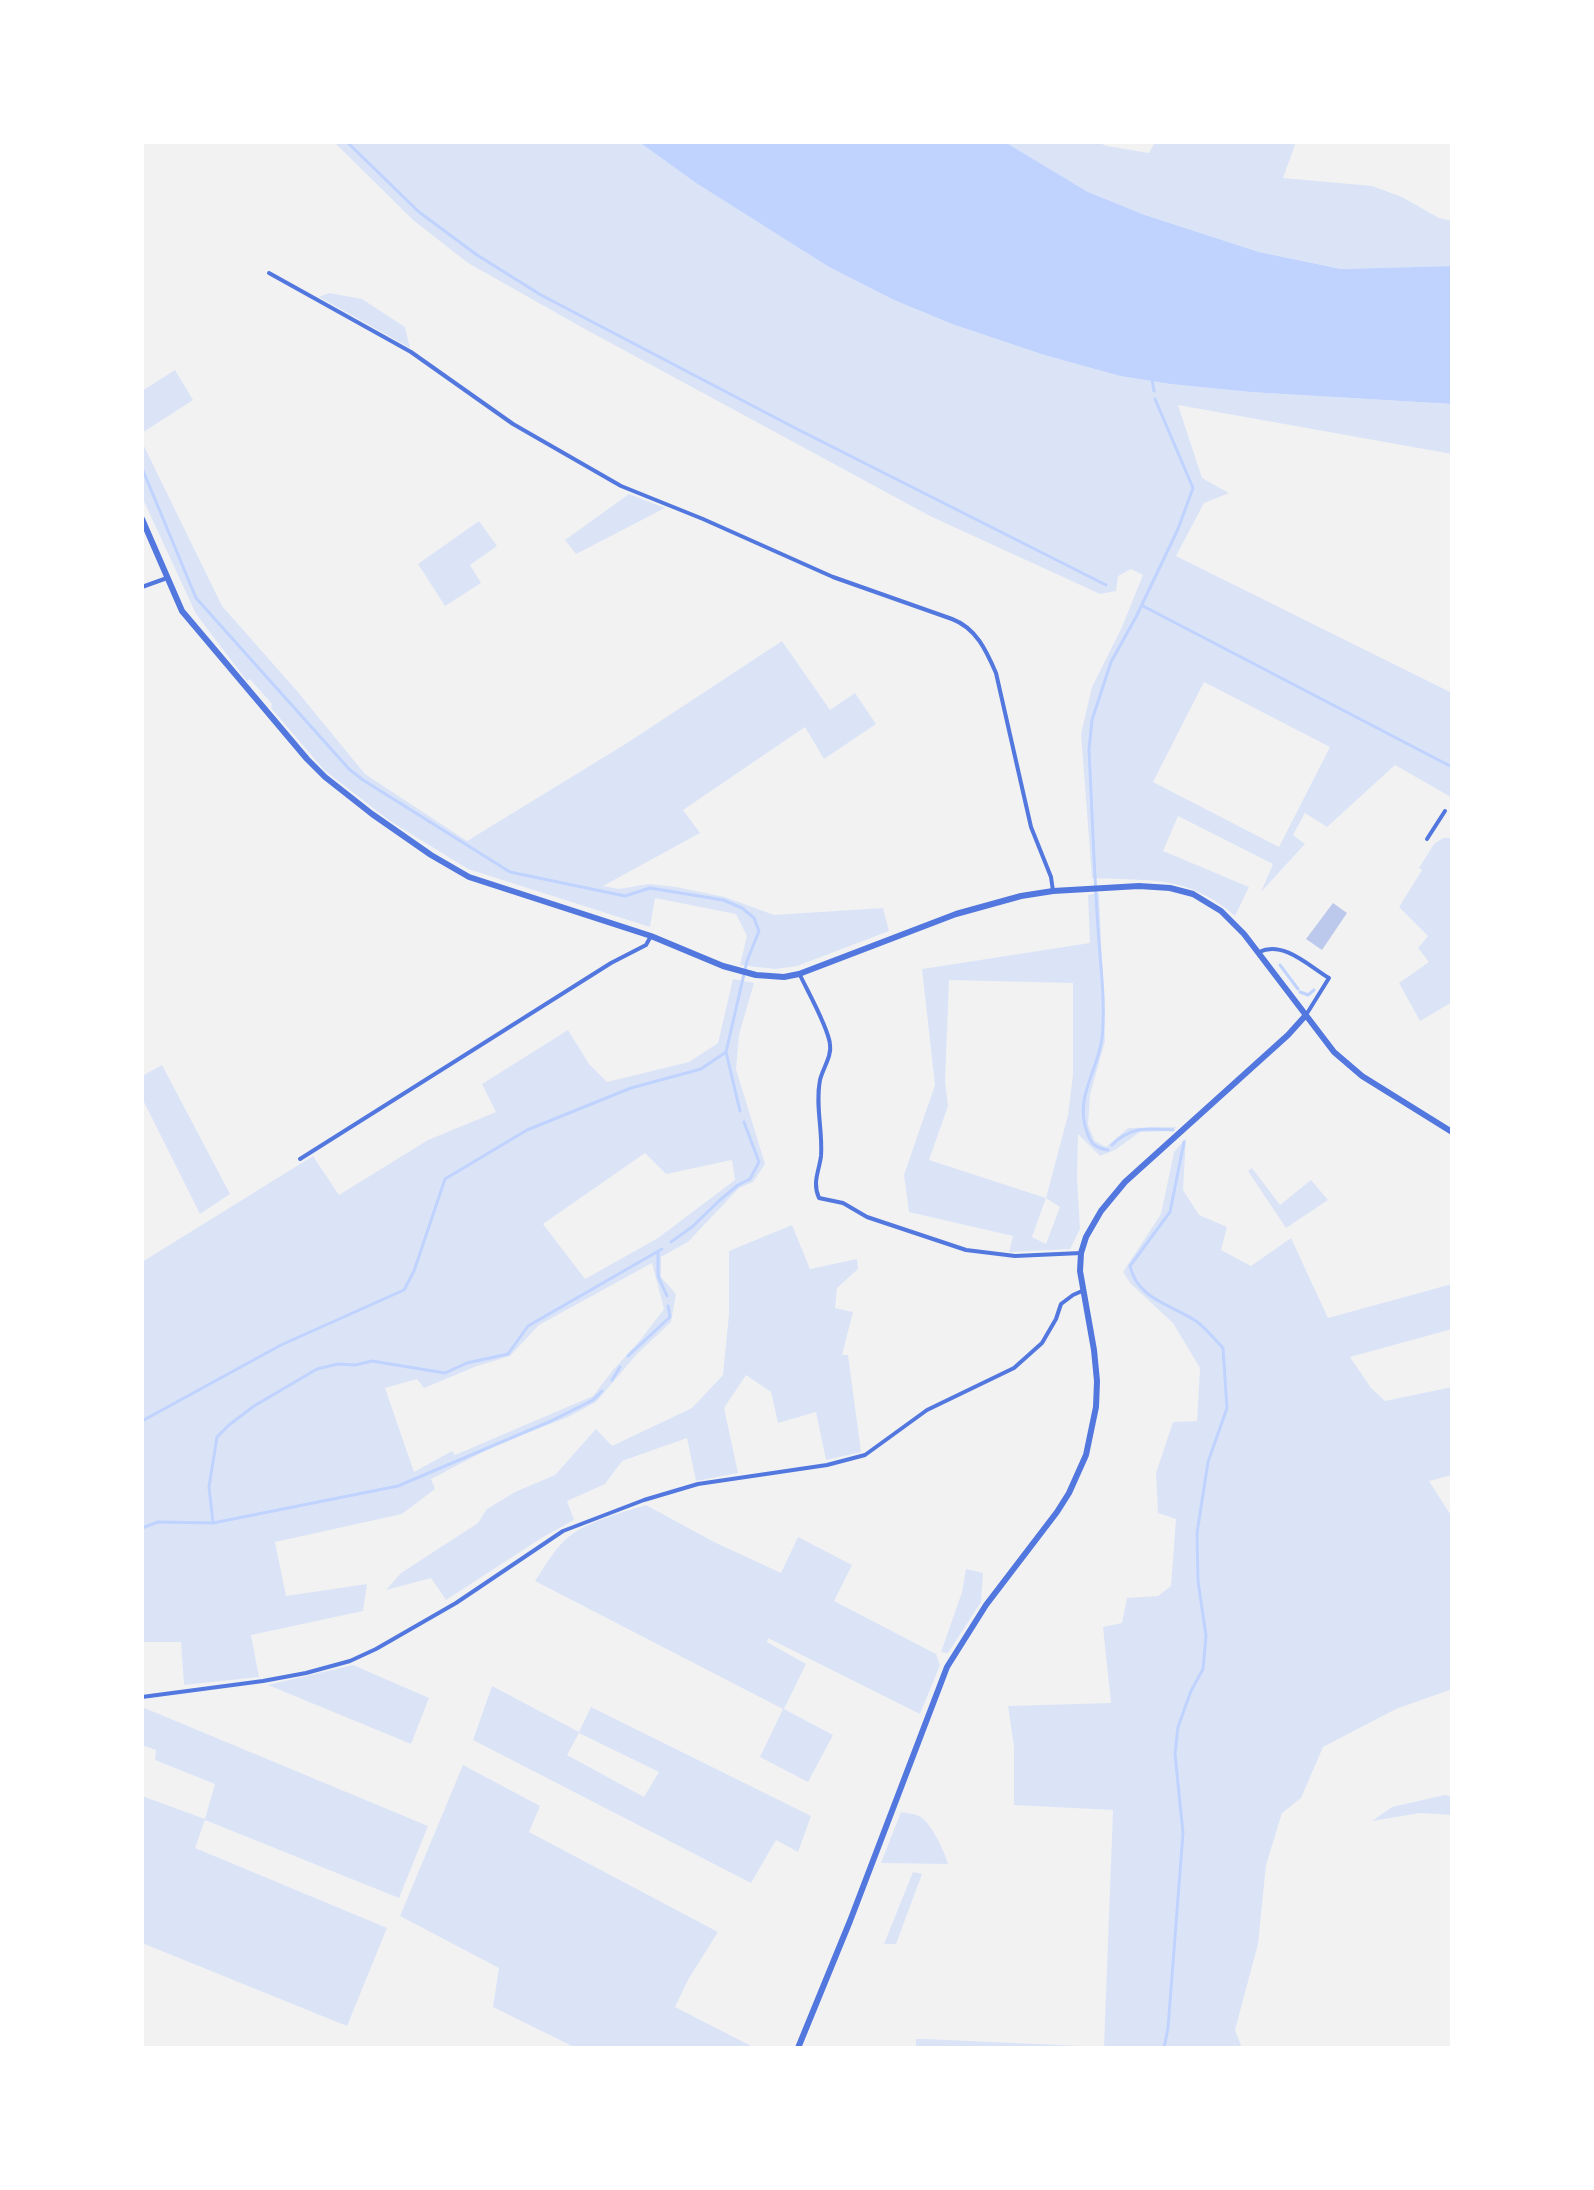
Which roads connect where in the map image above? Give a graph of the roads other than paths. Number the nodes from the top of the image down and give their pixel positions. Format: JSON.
{"nodes":[{"id":1,"x":269,"y":273,"type":"dead end"},
{"id":2,"x":142,"y":519,"type":"edge"},
{"id":3,"x":167,"y":578,"type":"junction"},
{"id":4,"x":142,"y":587,"type":"edge"},
{"id":5,"x":1445,"y":811,"type":"dead end"},
{"id":6,"x":1427,"y":839,"type":"dead end"},
{"id":7,"x":1053,"y":891,"type":"junction"},
{"id":8,"x":651,"y":936,"type":"junction"},
{"id":9,"x":1259,"y":952,"type":"junction"},
{"id":10,"x":799,"y":974,"type":"junction"},
{"id":11,"x":1306,"y":1015,"type":"junction"},
{"id":12,"x":1452,"y":1132,"type":"edge"},
{"id":13,"x":300,"y":1159,"type":"dead end"},
{"id":14,"x":1081,"y":1253,"type":"junction"},
{"id":15,"x":1082,"y":1291,"type":"junction"},
{"id":16,"x":142,"y":1697,"type":"edge"},
{"id":17,"x":798,"y":2048,"type":"edge"}],
"edges":[{"from":1,"to":7,"type":"street"},
{"from":2,"to":3,"type":"street"},
{"from":3,"to":4,"type":"street"},
{"from":3,"to":8,"type":"street"},
{"from":5,"to":6,"type":"street"},
{"from":7,"to":9,"type":"street"},
{"from":7,"to":10,"type":"street"},
{"from":8,"to":10,"type":"street"},
{"from":8,"to":13,"type":"street"},
{"from":9,"to":11,"type":"street"},
{"from":9,"to":11,"type":"street"},
{"from":10,"to":14,"type":"street"},
{"from":11,"to":12,"type":"street"},
{"from":11,"to":14,"type":"street"},
{"from":14,"to":15,"type":"street"},
{"from":15,"to":16,"type":"street"},
{"from":15,"to":17,"type":"street"}]}
